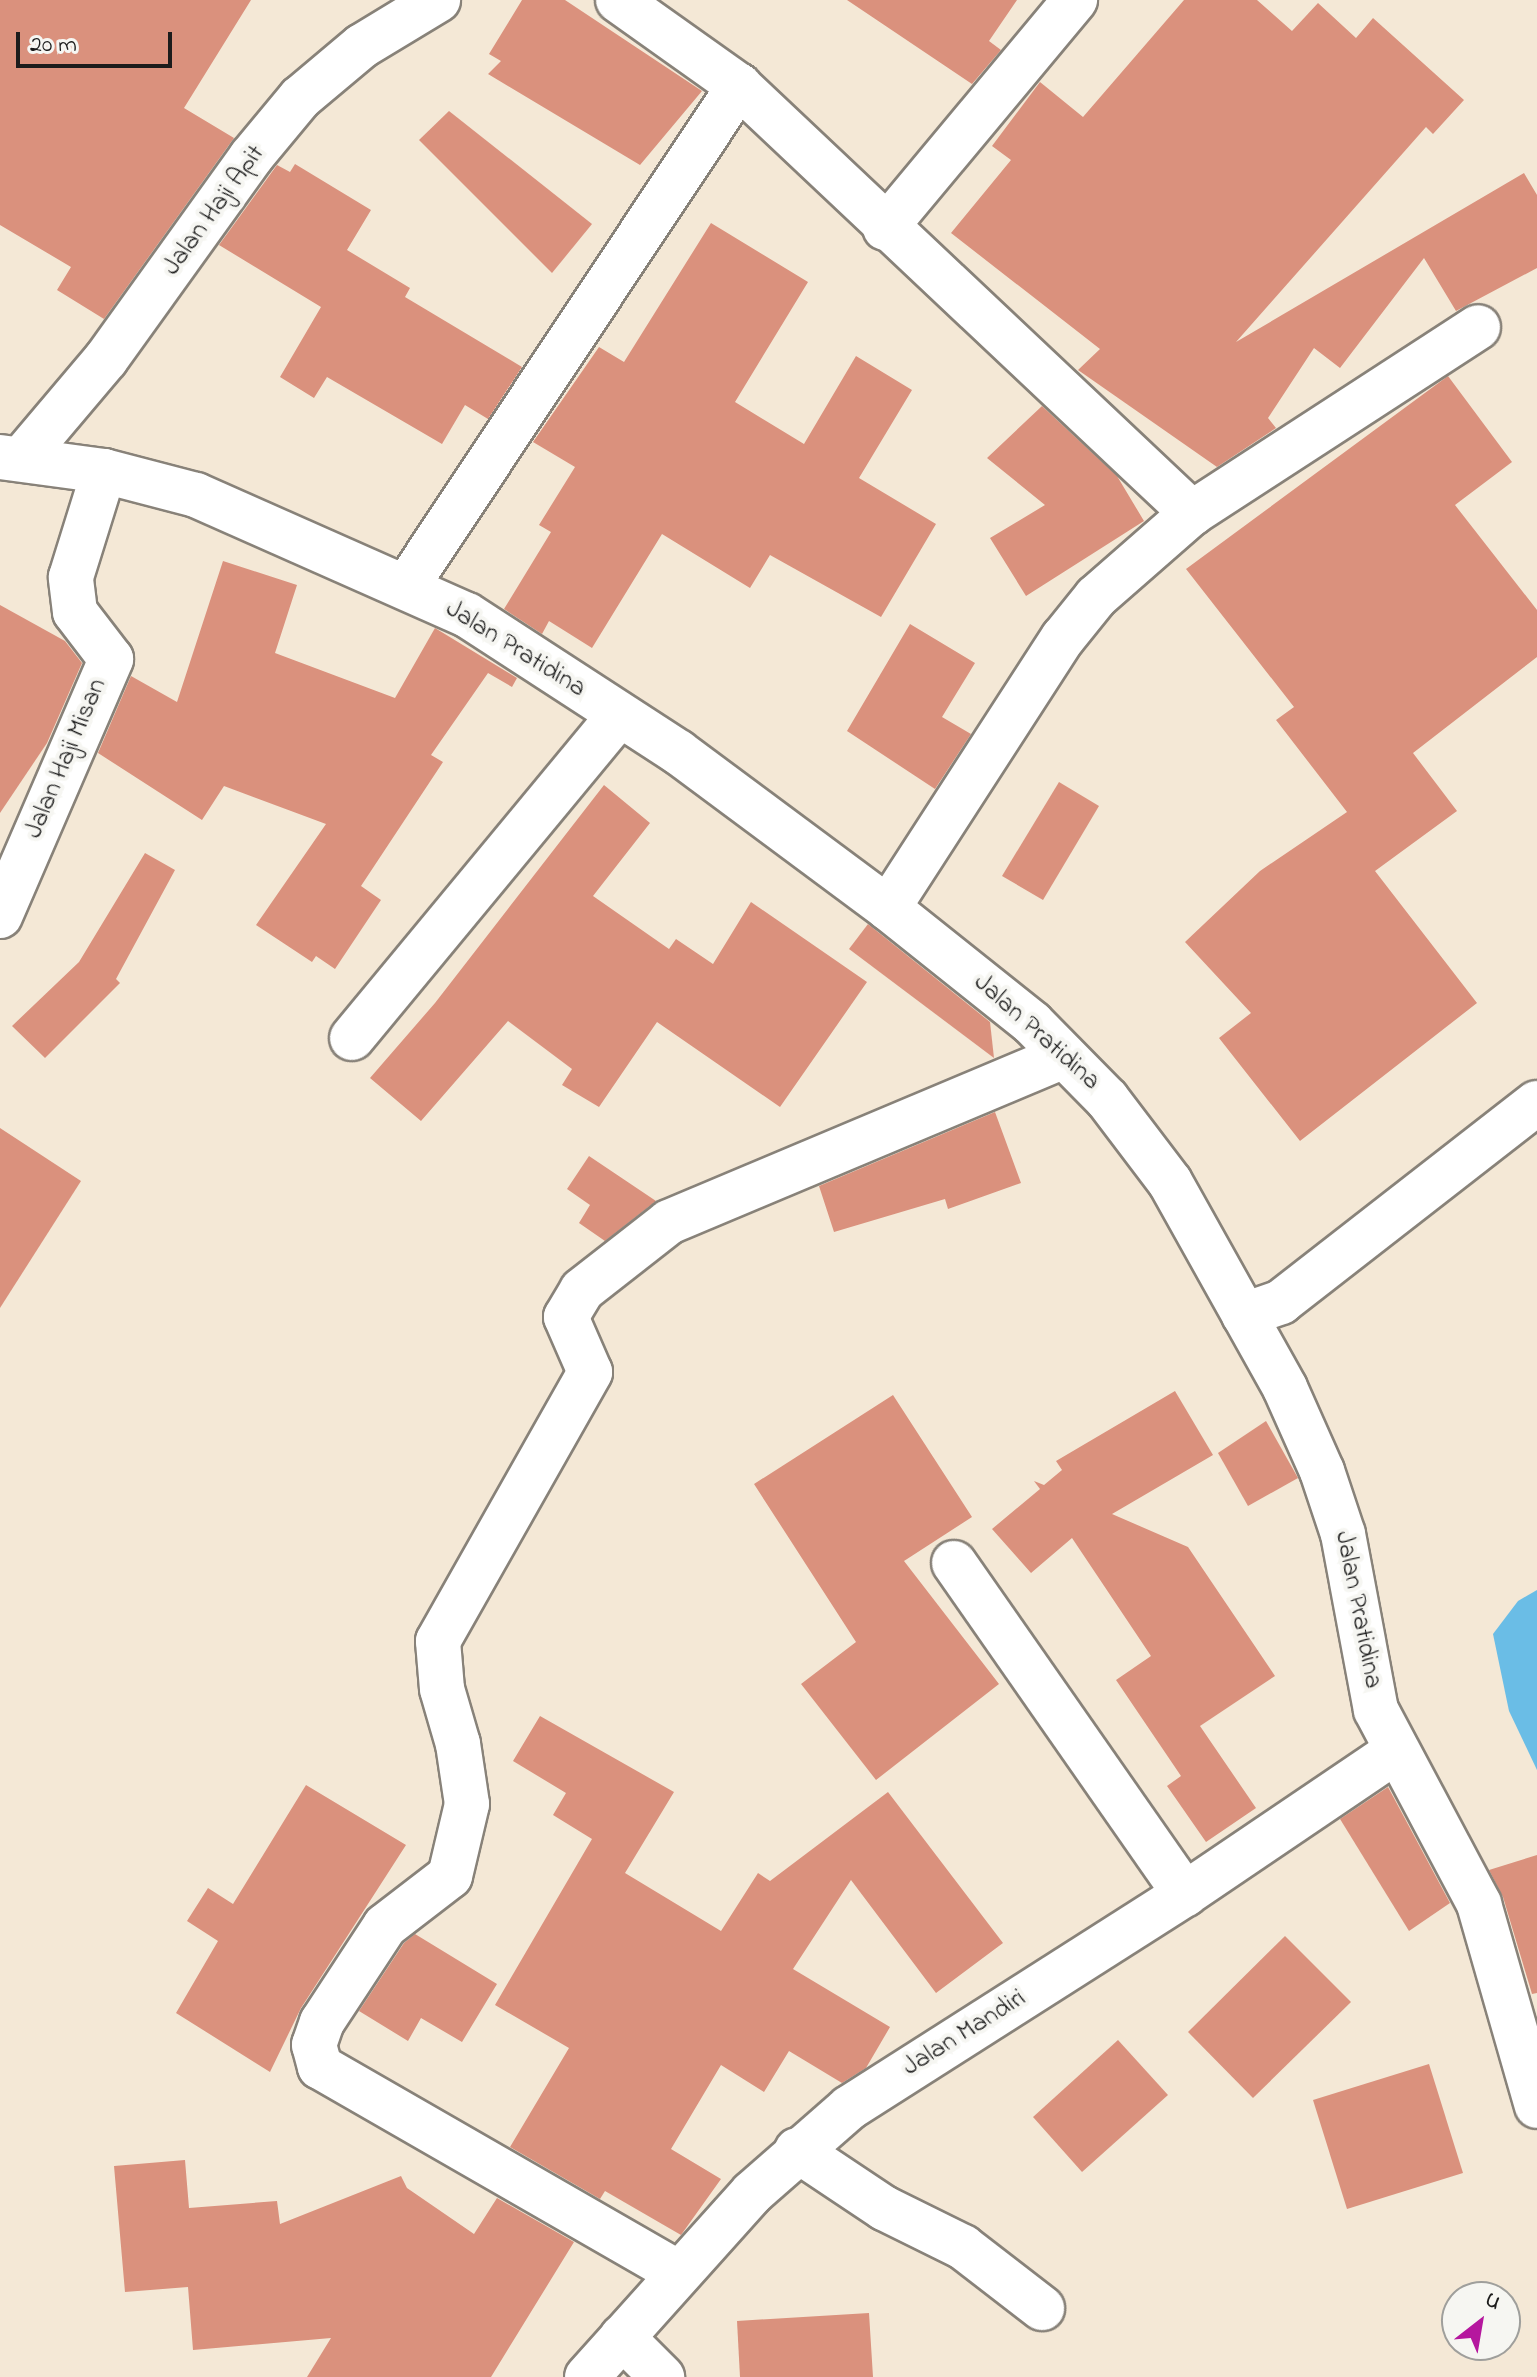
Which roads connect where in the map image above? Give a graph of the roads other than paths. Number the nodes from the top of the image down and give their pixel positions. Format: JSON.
{"nodes":[{"id":1,"x":438,"y":0,"type":"edge"},
{"id":2,"x":618,"y":0,"type":"edge"},
{"id":3,"x":1075,"y":0,"type":"edge"},
{"id":4,"x":739,"y":86,"type":"junction"},
{"id":5,"x":885,"y":228,"type":"junction"},
{"id":6,"x":1478,"y":327,"type":"dead end"},
{"id":7,"x":12,"y":457,"type":"edge"},
{"id":8,"x":104,"y":471,"type":"junction"},
{"id":9,"x":1192,"y":513,"type":"junction"},
{"id":10,"x":406,"y":587,"type":"junction"},
{"id":11,"x":619,"y":715,"type":"junction"},
{"id":12,"x":888,"y":908,"type":"junction"},
{"id":13,"x":0,"y":916,"type":"edge"},
{"id":14,"x":352,"y":1038,"type":"dead end"},
{"id":15,"x":1064,"y":1056,"type":"junction"},
{"id":16,"x":1537,"y":1103,"type":"edge"},
{"id":17,"x":1244,"y":1315,"type":"junction"},
{"id":18,"x":954,"y":1563,"type":"dead end"},
{"id":19,"x":1395,"y":1752,"type":"junction"},
{"id":20,"x":1185,"y":1894,"type":"junction"},
{"id":21,"x":1537,"y":2106,"type":"edge"},
{"id":22,"x":797,"y":2150,"type":"junction"},
{"id":23,"x":677,"y":2272,"type":"junction"},
{"id":24,"x":1042,"y":2308,"type":"dead end"},
{"id":25,"x":622,"y":2337,"type":"junction"},
{"id":26,"x":587,"y":2377,"type":"edge"},
{"id":27,"x":662,"y":2377,"type":"edge"}],
"edges":[{"from":1,"to":7,"type":"street","name":"Jalan Haji Apit"},
{"from":2,"to":4,"type":"street"},
{"from":3,"to":5,"type":"street"},
{"from":4,"to":5,"type":"street"},
{"from":4,"to":10,"type":"street"},
{"from":5,"to":9,"type":"street"},
{"from":6,"to":9,"type":"street"},
{"from":7,"to":8,"type":"street","name":"Jalan Pratidina"},
{"from":8,"to":10,"type":"street","name":"Jalan Pratidina"},
{"from":8,"to":13,"type":"street","name":"Jalan Haji Misan"},
{"from":9,"to":12,"type":"street"},
{"from":10,"to":11,"type":"street","name":"Jalan Pratidina"},
{"from":11,"to":12,"type":"street","name":"Jalan Pratidina"},
{"from":11,"to":14,"type":"street"},
{"from":12,"to":15,"type":"street","name":"Jalan Pratidina"},
{"from":15,"to":17,"type":"street","name":"Jalan Pratidina"},
{"from":15,"to":23,"type":"street"},
{"from":16,"to":17,"type":"street"},
{"from":17,"to":19,"type":"street","name":"Jalan Pratidina"},
{"from":18,"to":20,"type":"street"},
{"from":19,"to":20,"type":"street","name":"Jalan Mandiri"},
{"from":19,"to":21,"type":"street","name":"Jalan Pratidina"},
{"from":20,"to":22,"type":"street","name":"Jalan Mandiri"},
{"from":22,"to":23,"type":"street","name":"Jalan Mandiri"},
{"from":22,"to":24,"type":"street"},
{"from":23,"to":25,"type":"street","name":"Jalan Mandiri"},
{"from":25,"to":26,"type":"street","name":"Jalan Mandiri"},
{"from":25,"to":27,"type":"street"}]}
